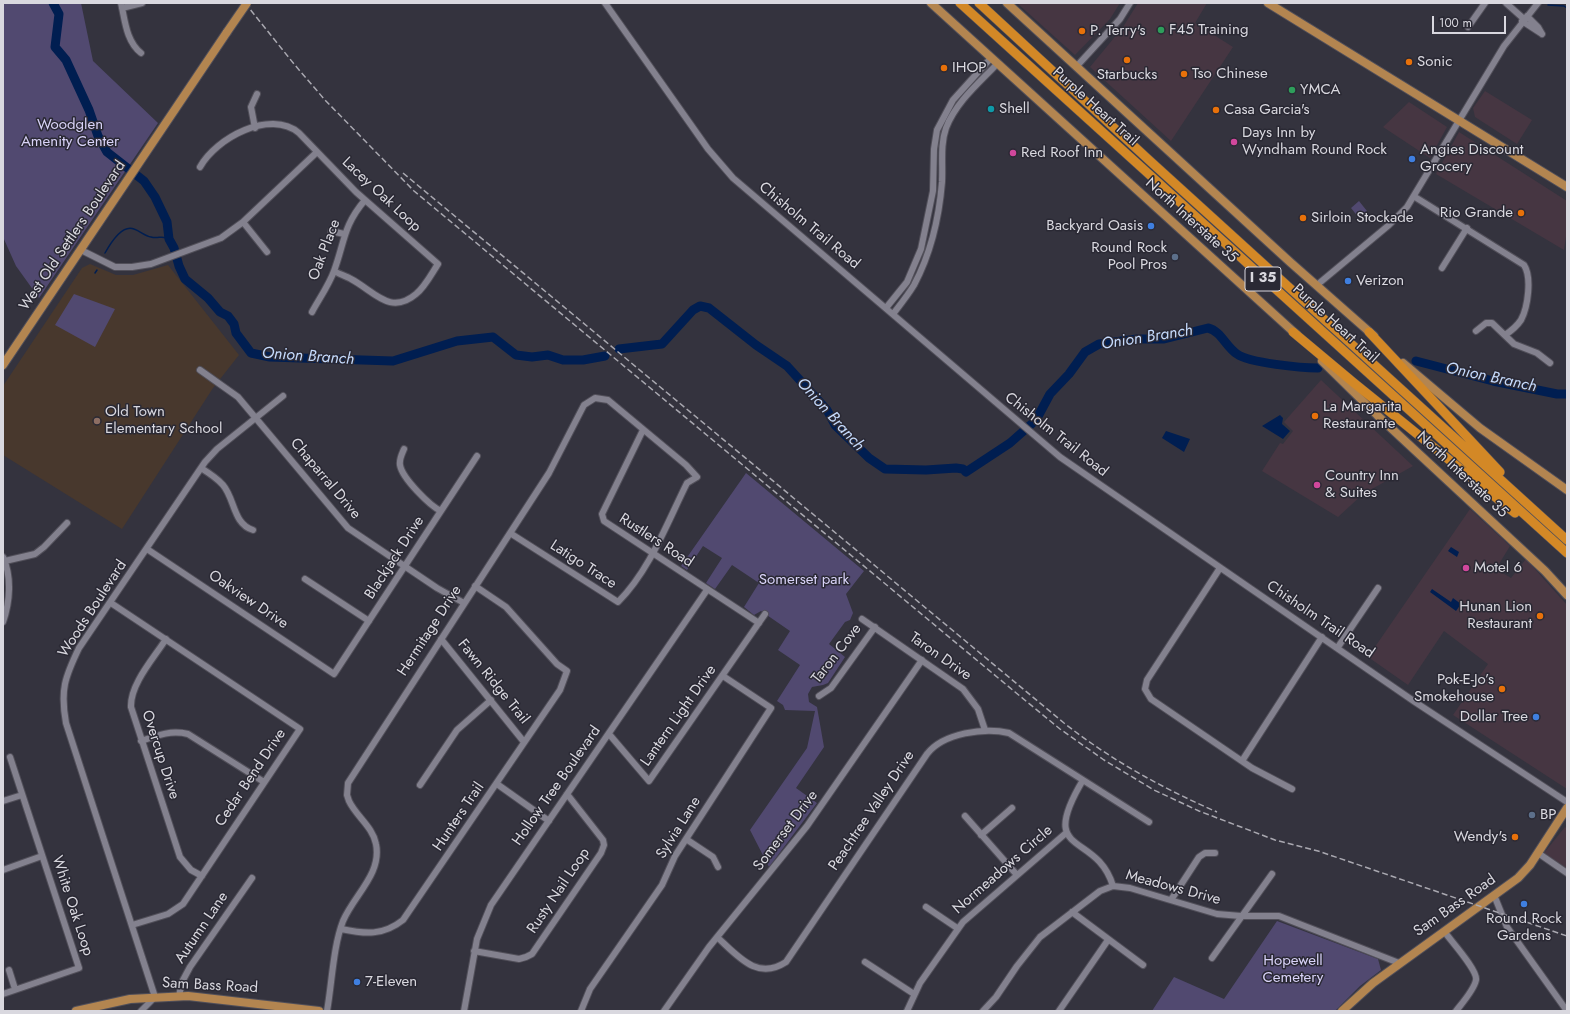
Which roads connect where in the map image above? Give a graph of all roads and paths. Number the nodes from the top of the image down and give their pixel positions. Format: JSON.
{"nodes":[{"id":1,"x":142,"y":3,"type":"edge"},
{"id":2,"x":247,"y":3,"type":"edge"},
{"id":3,"x":605,"y":3,"type":"edge"},
{"id":4,"x":931,"y":3,"type":"edge"},
{"id":5,"x":960,"y":3,"type":"edge"},
{"id":6,"x":979,"y":3,"type":"edge"},
{"id":7,"x":1007,"y":3,"type":"edge"},
{"id":8,"x":1130,"y":3,"type":"edge"},
{"id":9,"x":1269,"y":3,"type":"edge"},
{"id":10,"x":1485,"y":3,"type":"edge"},
{"id":11,"x":1506,"y":3,"type":"edge"},
{"id":12,"x":1538,"y":3,"type":"edge"},
{"id":13,"x":121,"y":5,"type":"edge"},
{"id":14,"x":1525,"y":19,"type":"junction"},
{"id":15,"x":1468,"y":27,"type":"dead end"},
{"id":16,"x":141,"y":53,"type":"dead end"},
{"id":17,"x":994,"y":61,"type":"junction"},
{"id":18,"x":1076,"y":67,"type":"junction"},
{"id":19,"x":969,"y":83,"type":"junction"},
{"id":20,"x":975,"y":88,"type":"junction"},
{"id":21,"x":257,"y":94,"type":"dead end"},
{"id":22,"x":1459,"y":121,"type":"junction"},
{"id":23,"x":255,"y":128,"type":"junction"},
{"id":24,"x":317,"y":152,"type":"junction"},
{"id":25,"x":200,"y":167,"type":"dead end"},
{"id":26,"x":1567,"y":187,"type":"edge"},
{"id":27,"x":1415,"y":196,"type":"junction"},
{"id":28,"x":365,"y":200,"type":"junction"},
{"id":29,"x":243,"y":222,"type":"junction"},
{"id":30,"x":1467,"y":228,"type":"junction"},
{"id":31,"x":331,"y":231,"type":"dead end"},
{"id":32,"x":344,"y":234,"type":"junction"},
{"id":33,"x":81,"y":250,"type":"junction"},
{"id":34,"x":267,"y":252,"type":"dead end"},
{"id":35,"x":1442,"y":268,"type":"dead end"},
{"id":36,"x":334,"y":271,"type":"junction"},
{"id":37,"x":1317,"y":285,"type":"junction"},
{"id":38,"x":886,"y":308,"type":"junction"},
{"id":39,"x":312,"y":312,"type":"dead end"},
{"id":40,"x":893,"y":314,"type":"junction"},
{"id":41,"x":1476,"y":331,"type":"dead end"},
{"id":42,"x":1293,"y":332,"type":"junction"},
{"id":43,"x":1369,"y":332,"type":"junction"},
{"id":44,"x":1505,"y":335,"type":"junction"},
{"id":45,"x":1550,"y":363,"type":"dead end"},
{"id":46,"x":3,"y":365,"type":"edge"},
{"id":47,"x":200,"y":370,"type":"dead end"},
{"id":48,"x":283,"y":396,"type":"dead end"},
{"id":49,"x":256,"y":417,"type":"junction"},
{"id":50,"x":643,"y":430,"type":"junction"},
{"id":51,"x":404,"y":449,"type":"dead end"},
{"id":52,"x":477,"y":456,"type":"dead end"},
{"id":53,"x":201,"y":468,"type":"junction"},
{"id":54,"x":697,"y":478,"type":"joint"},
{"id":55,"x":1567,"y":490,"type":"edge"},
{"id":56,"x":442,"y":511,"type":"junction"},
{"id":57,"x":67,"y":523,"type":"dead end"},
{"id":58,"x":253,"y":530,"type":"dead end"},
{"id":59,"x":510,"y":533,"type":"junction"},
{"id":60,"x":1567,"y":534,"type":"edge"},
{"id":61,"x":1567,"y":540,"type":"edge"},
{"id":62,"x":147,"y":548,"type":"junction"},
{"id":63,"x":1567,"y":553,"type":"edge"},
{"id":64,"x":652,"y":554,"type":"junction"},
{"id":65,"x":4,"y":559,"type":"edge"},
{"id":66,"x":1567,"y":561,"type":"edge"},
{"id":67,"x":405,"y":566,"type":"junction"},
{"id":68,"x":1220,"y":568,"type":"junction"},
{"id":69,"x":305,"y":579,"type":"dead end"},
{"id":70,"x":475,"y":586,"type":"junction"},
{"id":71,"x":1378,"y":588,"type":"dead end"},
{"id":72,"x":707,"y":590,"type":"junction"},
{"id":73,"x":1567,"y":595,"type":"edge"},
{"id":74,"x":111,"y":603,"type":"junction"},
{"id":75,"x":464,"y":603,"type":"junction"},
{"id":76,"x":765,"y":614,"type":"dead end"},
{"id":77,"x":862,"y":619,"type":"dead end"},
{"id":78,"x":369,"y":621,"type":"junction"},
{"id":79,"x":3,"y":622,"type":"edge"},
{"id":80,"x":759,"y":623,"type":"junction"},
{"id":81,"x":875,"y":627,"type":"junction"},
{"id":82,"x":1322,"y":637,"type":"junction"},
{"id":83,"x":166,"y":639,"type":"junction"},
{"id":84,"x":440,"y":639,"type":"junction"},
{"id":85,"x":1338,"y":648,"type":"junction"},
{"id":86,"x":922,"y":660,"type":"junction"},
{"id":87,"x":334,"y":674,"type":"joint"},
{"id":88,"x":723,"y":676,"type":"junction"},
{"id":89,"x":819,"y":696,"type":"dead end"},
{"id":90,"x":491,"y":700,"type":"junction"},
{"id":91,"x":985,"y":730,"type":"junction"},
{"id":92,"x":609,"y":734,"type":"junction"},
{"id":93,"x":142,"y":741,"type":"junction"},
{"id":94,"x":524,"y":742,"type":"junction"},
{"id":95,"x":10,"y":757,"type":"dead end"},
{"id":96,"x":1242,"y":761,"type":"junction"},
{"id":97,"x":1083,"y":780,"type":"junction"},
{"id":98,"x":264,"y":782,"type":"junction"},
{"id":99,"x":497,"y":784,"type":"junction"},
{"id":100,"x":420,"y":785,"type":"dead end"},
{"id":101,"x":1292,"y":789,"type":"dead end"},
{"id":102,"x":567,"y":794,"type":"junction"},
{"id":103,"x":22,"y":795,"type":"junction"},
{"id":104,"x":3,"y":801,"type":"edge"},
{"id":105,"x":1567,"y":802,"type":"edge"},
{"id":106,"x":1012,"y":808,"type":"dead end"},
{"id":107,"x":1567,"y":808,"type":"edge"},
{"id":108,"x":965,"y":816,"type":"dead end"},
{"id":109,"x":549,"y":821,"type":"junction"},
{"id":110,"x":1149,"y":822,"type":"dead end"},
{"id":111,"x":1066,"y":833,"type":"junction"},
{"id":112,"x":981,"y":835,"type":"junction"},
{"id":113,"x":686,"y":839,"type":"junction"},
{"id":114,"x":1215,"y":853,"type":"dead end"},
{"id":115,"x":1538,"y":853,"type":"junction"},
{"id":116,"x":42,"y":856,"type":"junction"},
{"id":117,"x":718,"y":867,"type":"dead end"},
{"id":118,"x":3,"y":870,"type":"edge"},
{"id":119,"x":1567,"y":873,"type":"edge"},
{"id":120,"x":1272,"y":874,"type":"dead end"},
{"id":121,"x":1017,"y":875,"type":"junction"},
{"id":122,"x":202,"y":876,"type":"junction"},
{"id":123,"x":252,"y":878,"type":"dead end"},
{"id":124,"x":1114,"y":886,"type":"junction"},
{"id":125,"x":1494,"y":895,"type":"junction"},
{"id":126,"x":1171,"y":900,"type":"junction"},
{"id":127,"x":926,"y":907,"type":"dead end"},
{"id":128,"x":1072,"y":912,"type":"junction"},
{"id":129,"x":1241,"y":916,"type":"junction"},
{"id":130,"x":132,"y":925,"type":"junction"},
{"id":131,"x":957,"y":928,"type":"junction"},
{"id":132,"x":341,"y":929,"type":"junction"},
{"id":133,"x":1444,"y":931,"type":"junction"},
{"id":134,"x":717,"y":937,"type":"junction"},
{"id":135,"x":1108,"y":940,"type":"junction"},
{"id":136,"x":474,"y":951,"type":"junction"},
{"id":137,"x":1212,"y":958,"type":"dead end"},
{"id":138,"x":865,"y":962,"type":"dead end"},
{"id":139,"x":1399,"y":963,"type":"junction"},
{"id":140,"x":1143,"y":965,"type":"dead end"},
{"id":141,"x":9,"y":970,"type":"dead end"},
{"id":142,"x":15,"y":989,"type":"junction"},
{"id":143,"x":3,"y":994,"type":"edge"},
{"id":144,"x":914,"y":994,"type":"junction"},
{"id":145,"x":179,"y":996,"type":"junction"},
{"id":146,"x":155,"y":997,"type":"junction"},
{"id":147,"x":1567,"y":1010,"type":"edge"},
{"id":148,"x":76,"y":1011,"type":"edge"},
{"id":149,"x":141,"y":1011,"type":"edge"},
{"id":150,"x":319,"y":1011,"type":"edge"},
{"id":151,"x":327,"y":1011,"type":"edge"},
{"id":152,"x":464,"y":1011,"type":"edge"},
{"id":153,"x":581,"y":1011,"type":"edge"},
{"id":154,"x":664,"y":1011,"type":"edge"},
{"id":155,"x":907,"y":1011,"type":"edge"},
{"id":156,"x":983,"y":1011,"type":"edge"},
{"id":157,"x":1059,"y":1011,"type":"edge"},
{"id":158,"x":1342,"y":1011,"type":"edge"},
{"id":159,"x":1456,"y":1011,"type":"edge"}],
"edges":[{"from":1,"to":13,"type":"street"},
{"from":2,"to":33,"type":"main road","name":"West Old Settlers Boulevard","bridge":true},
{"from":3,"to":38,"type":"street","name":"Chisholm Trail Road"},
{"from":4,"to":17,"type":"main road","name":"North Interstate 35"},
{"from":5,"to":63,"type":"highway","name":"Purple Heart Trail","number":"I 35"},
{"from":6,"to":61,"type":"highway","name":"Purple Heart Trail","number":"I 35"},
{"from":7,"to":18,"type":"main road"},
{"from":8,"to":18,"type":"street"},
{"from":9,"to":22,"type":"main road"},
{"from":10,"to":15,"type":"street"},
{"from":11,"to":14,"type":"street"},
{"from":12,"to":14,"type":"street"},
{"from":13,"to":16,"type":"street"},
{"from":14,"to":22,"type":"street"},
{"from":17,"to":19,"type":"street"},
{"from":17,"to":20,"type":"street"},
{"from":17,"to":42,"type":"main road","name":"North Interstate 35"},
{"from":18,"to":37,"type":"main road"},
{"from":19,"to":20,"type":"street"},
{"from":19,"to":38,"type":"street"},
{"from":20,"to":40,"type":"street"},
{"from":21,"to":23,"type":"street"},
{"from":22,"to":26,"type":"main road"},
{"from":22,"to":27,"type":"street"},
{"from":23,"to":24,"type":"street","name":"Lacey Oak Loop"},
{"from":23,"to":25,"type":"street","name":"Lacey Oak Loop"},
{"from":24,"to":28,"type":"street","name":"Lacey Oak Loop"},
{"from":24,"to":29,"type":"street"},
{"from":27,"to":30,"type":"street"},
{"from":27,"to":37,"type":"street"},
{"from":28,"to":32,"type":"street","name":"Oak Place"},
{"from":28,"to":36,"type":"street","name":"Lacey Oak Loop"},
{"from":29,"to":33,"type":"street"},
{"from":29,"to":34,"type":"street"},
{"from":30,"to":35,"type":"street"},
{"from":30,"to":44,"type":"street"},
{"from":31,"to":32,"type":"street"},
{"from":32,"to":36,"type":"street","name":"Oak Place"},
{"from":33,"to":46,"type":"main road","name":"West Old Settlers Boulevard"},
{"from":36,"to":39,"type":"street","name":"Oak Place"},
{"from":37,"to":43,"type":"main road"},
{"from":38,"to":40,"type":"street","name":"Chisholm Trail Road"},
{"from":40,"to":68,"type":"street","name":"Chisholm Trail Road"},
{"from":41,"to":44,"type":"street"},
{"from":42,"to":66,"type":"highway"},
{"from":42,"to":73,"type":"main road","name":"North Interstate 35"},
{"from":43,"to":55,"type":"main road"},
{"from":43,"to":60,"type":"highway"},
{"from":44,"to":45,"type":"street"},
{"from":47,"to":49,"type":"street","name":"Chaparral Drive"},
{"from":48,"to":49,"type":"street","name":"Woods Boulevard"},
{"from":49,"to":53,"type":"street","name":"Woods Boulevard"},
{"from":49,"to":67,"type":"street","name":"Chaparral Drive"},
{"from":50,"to":54,"type":"street","name":"Hermitage Drive"},
{"from":50,"to":59,"type":"street","name":"Hermitage Drive"},
{"from":50,"to":64,"type":"street","name":"Rustlers Road"},
{"from":51,"to":56,"type":"street"},
{"from":52,"to":56,"type":"street","name":"Blackjack Drive"},
{"from":53,"to":58,"type":"street"},
{"from":53,"to":62,"type":"street","name":"Woods Boulevard"},
{"from":54,"to":64,"type":"street","name":"Latigo Trace"},
{"from":56,"to":67,"type":"street","name":"Blackjack Drive"},
{"from":57,"to":65,"type":"street"},
{"from":59,"to":64,"type":"street","name":"Latigo Trace"},
{"from":59,"to":70,"type":"street","name":"Hermitage Drive"},
{"from":62,"to":74,"type":"street","name":"Woods Boulevard"},
{"from":62,"to":87,"type":"street","name":"Oakview Drive"},
{"from":64,"to":72,"type":"street","name":"Rustlers Road"},
{"from":65,"to":79,"type":"street"},
{"from":67,"to":75,"type":"street","name":"Chaparral Drive"},
{"from":67,"to":78,"type":"street","name":"Blackjack Drive"},
{"from":68,"to":82,"type":"street","name":"Chisholm Trail Road"},
{"from":68,"to":96,"type":"street"},
{"from":69,"to":78,"type":"street"},
{"from":70,"to":75,"type":"street","name":"Hermitage Drive"},
{"from":70,"to":94,"type":"street","name":"Hunters Trail"},
{"from":71,"to":85,"type":"street"},
{"from":72,"to":80,"type":"street","name":"Rustlers Road"},
{"from":72,"to":92,"type":"street","name":"Hollow Tree Boulevard"},
{"from":74,"to":83,"type":"street","name":"Cedar Bend Drive"},
{"from":74,"to":130,"type":"street","name":"Woods Boulevard"},
{"from":75,"to":84,"type":"street","name":"Hermitage Drive"},
{"from":76,"to":80,"type":"street","name":"Lantern Light Drive"},
{"from":77,"to":81,"type":"street","name":"Taron Drive"},
{"from":78,"to":87,"type":"street","name":"Blackjack Drive"},
{"from":80,"to":88,"type":"street","name":"Lantern Light Drive"},
{"from":81,"to":86,"type":"street","name":"Taron Drive"},
{"from":81,"to":89,"type":"street","name":"Taron Cove"},
{"from":82,"to":85,"type":"street","name":"Chisholm Trail Road"},
{"from":82,"to":96,"type":"street"},
{"from":83,"to":93,"type":"street","name":"Overcup Drive"},
{"from":83,"to":98,"type":"street","name":"Cedar Bend Drive"},
{"from":84,"to":90,"type":"street","name":"Fawn Ridge Trail"},
{"from":84,"to":132,"type":"street","name":"Hermitage Drive"},
{"from":85,"to":105,"type":"street","name":"Chisholm Trail Road"},
{"from":86,"to":91,"type":"street","name":"Taron Drive"},
{"from":86,"to":134,"type":"street","name":"Somerset Drive"},
{"from":88,"to":92,"type":"street","name":"Lantern Light Drive"},
{"from":88,"to":113,"type":"street","name":"Sylvia Lane"},
{"from":90,"to":94,"type":"street","name":"Fawn Ridge Trail"},
{"from":90,"to":100,"type":"street"},
{"from":91,"to":97,"type":"street","name":"Peachtree Valley Drive"},
{"from":91,"to":134,"type":"street","name":"Peachtree Valley Drive"},
{"from":92,"to":102,"type":"street","name":"Hollow Tree Boulevard"},
{"from":93,"to":98,"type":"street"},
{"from":93,"to":122,"type":"street","name":"Overcup Drive"},
{"from":94,"to":99,"type":"street","name":"Hunters Trail"},
{"from":95,"to":103,"type":"street","name":"White Oak Loop"},
{"from":96,"to":101,"type":"street"},
{"from":97,"to":110,"type":"street","name":"Peachtree Valley Drive"},
{"from":97,"to":111,"type":"street"},
{"from":98,"to":122,"type":"street","name":"Cedar Bend Drive"},
{"from":99,"to":109,"type":"street"},
{"from":99,"to":132,"type":"street","name":"Hunters Trail"},
{"from":102,"to":109,"type":"street","name":"Hollow Tree Boulevard"},
{"from":102,"to":136,"type":"street","name":"Rusty Nail Loop"},
{"from":103,"to":104,"type":"street"},
{"from":103,"to":116,"type":"street","name":"White Oak Loop"},
{"from":106,"to":112,"type":"street"},
{"from":107,"to":115,"type":"main road","name":"Sam Bass Road"},
{"from":108,"to":112,"type":"street"},
{"from":109,"to":136,"type":"street","name":"Hollow Tree Boulevard"},
{"from":111,"to":121,"type":"street","name":"Normeadows Circle"},
{"from":111,"to":124,"type":"street","name":"Normeadows Circle"},
{"from":112,"to":121,"type":"street"},
{"from":113,"to":117,"type":"street"},
{"from":113,"to":153,"type":"street","name":"Sylvia Lane"},
{"from":114,"to":126,"type":"street"},
{"from":115,"to":119,"type":"street"},
{"from":115,"to":125,"type":"main road","name":"Sam Bass Road"},
{"from":116,"to":118,"type":"street"},
{"from":116,"to":142,"type":"street","name":"White Oak Loop"},
{"from":120,"to":129,"type":"street"},
{"from":121,"to":131,"type":"street","name":"Normeadows Circle"},
{"from":122,"to":130,"type":"street","name":"Cedar Bend Drive"},
{"from":123,"to":145,"type":"street","name":"Autumn Lane"},
{"from":124,"to":126,"type":"street","name":"Meadows Drive"},
{"from":124,"to":128,"type":"street","name":"Meadows Drive"},
{"from":125,"to":133,"type":"main road","name":"Sam Bass Road"},
{"from":125,"to":147,"type":"street"},
{"from":126,"to":129,"type":"street","name":"Meadows Drive"},
{"from":127,"to":131,"type":"street"},
{"from":128,"to":135,"type":"street"},
{"from":128,"to":156,"type":"street","name":"Meadows Drive"},
{"from":129,"to":137,"type":"street"},
{"from":129,"to":139,"type":"street","name":"Meadows Drive"},
{"from":130,"to":146,"type":"street","name":"Woods Boulevard"},
{"from":131,"to":144,"type":"street","name":"Normeadows Circle"},
{"from":132,"to":151,"type":"street","name":"Hermitage Drive"},
{"from":133,"to":139,"type":"main road","name":"Sam Bass Road"},
{"from":133,"to":159,"type":"street"},
{"from":134,"to":154,"type":"street","name":"Somerset Drive"},
{"from":135,"to":140,"type":"street"},
{"from":135,"to":157,"type":"street"},
{"from":136,"to":152,"type":"street","name":"Hollow Tree Boulevard"},
{"from":138,"to":144,"type":"street"},
{"from":139,"to":158,"type":"main road","name":"Sam Bass Road"},
{"from":141,"to":142,"type":"street"},
{"from":142,"to":143,"type":"street","name":"White Oak Loop"},
{"from":144,"to":155,"type":"street","name":"Normeadows Circle"},
{"from":145,"to":146,"type":"main road","name":"Sam Bass Road"},
{"from":145,"to":150,"type":"main road","name":"Sam Bass Road"},
{"from":146,"to":148,"type":"main road","name":"Sam Bass Road"},
{"from":146,"to":149,"type":"street"}]}
